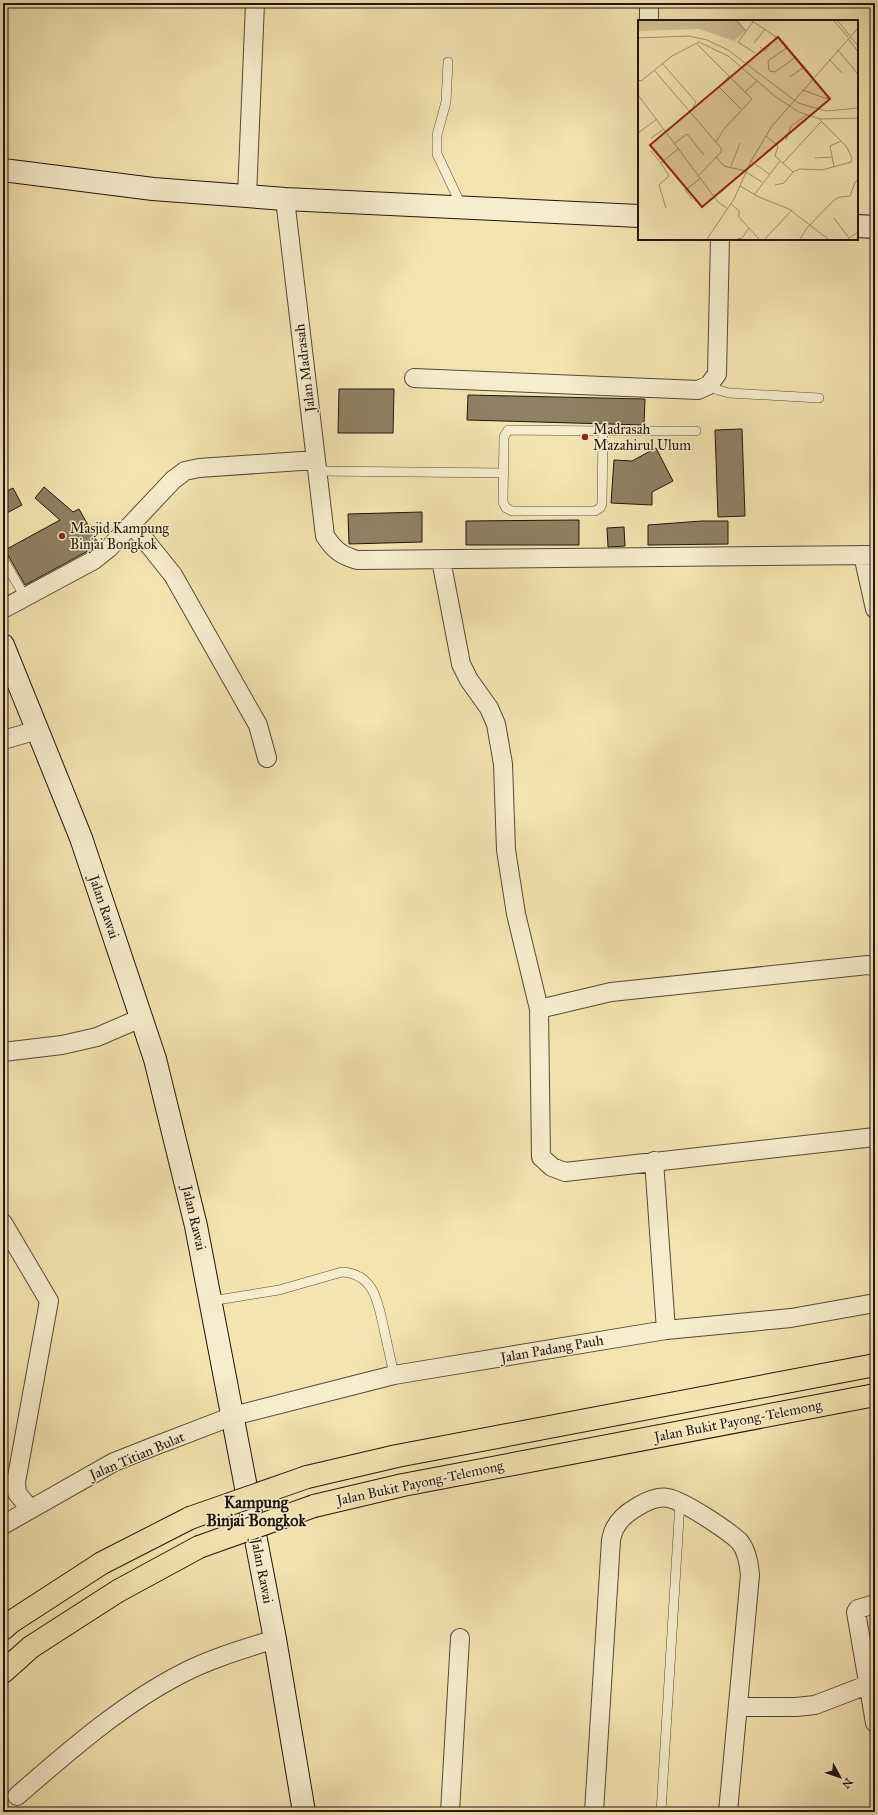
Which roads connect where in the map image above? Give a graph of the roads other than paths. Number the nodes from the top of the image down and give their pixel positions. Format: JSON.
{"nodes":[{"id":1,"x":255,"y":3,"type":"edge"},
{"id":2,"x":649,"y":3,"type":"edge"},
{"id":3,"x":649,"y":20,"type":"edge"},
{"id":4,"x":448,"y":62,"type":"dead end"},
{"id":5,"x":3,"y":170,"type":"edge"},
{"id":6,"x":247,"y":196,"type":"junction"},
{"id":7,"x":285,"y":199,"type":"junction"},
{"id":8,"x":463,"y":209,"type":"junction"},
{"id":9,"x":638,"y":216,"type":"edge"},
{"id":10,"x":858,"y":226,"type":"edge"},
{"id":11,"x":875,"y":227,"type":"edge"},
{"id":12,"x":720,"y":240,"type":"edge"},
{"id":13,"x":414,"y":378,"type":"dead end"},
{"id":14,"x":709,"y":385,"type":"junction"},
{"id":15,"x":819,"y":398,"type":"dead end"},
{"id":16,"x":603,"y":431,"type":"junction"},
{"id":17,"x":696,"y":431,"type":"dead end"},
{"id":18,"x":317,"y":466,"type":"junction"},
{"id":19,"x":504,"y":473,"type":"junction"},
{"id":20,"x":132,"y":524,"type":"junction"},
{"id":21,"x":869,"y":555,"type":"edge"},
{"id":22,"x":3,"y":559,"type":"edge"},
{"id":23,"x":441,"y":560,"type":"junction"},
{"id":24,"x":25,"y":597,"type":"junction"},
{"id":25,"x":3,"y":609,"type":"edge"},
{"id":26,"x":875,"y":609,"type":"edge"},
{"id":27,"x":3,"y":645,"type":"edge"},
{"id":28,"x":38,"y":730,"type":"junction"},
{"id":29,"x":3,"y":740,"type":"edge"},
{"id":30,"x":266,"y":758,"type":"dead end"},
{"id":31,"x":875,"y":967,"type":"edge"},
{"id":32,"x":539,"y":1009,"type":"junction"},
{"id":33,"x":141,"y":1018,"type":"junction"},
{"id":34,"x":3,"y":1052,"type":"edge"},
{"id":35,"x":875,"y":1137,"type":"edge"},
{"id":36,"x":654,"y":1161,"type":"junction"},
{"id":37,"x":3,"y":1223,"type":"edge"},
{"id":38,"x":211,"y":1301,"type":"junction"},
{"id":39,"x":875,"y":1303,"type":"edge"},
{"id":40,"x":666,"y":1330,"type":"junction"},
{"id":41,"x":875,"y":1365,"type":"edge"},
{"id":42,"x":394,"y":1375,"type":"junction"},
{"id":43,"x":875,"y":1395,"type":"edge"},
{"id":44,"x":233,"y":1416,"type":"junction"},
{"id":45,"x":680,"y":1502,"type":"junction"},
{"id":46,"x":30,"y":1510,"type":"junction"},
{"id":47,"x":3,"y":1525,"type":"edge"},
{"id":48,"x":875,"y":1604,"type":"edge"},
{"id":49,"x":3,"y":1629,"type":"edge"},
{"id":50,"x":460,"y":1638,"type":"dead end"},
{"id":51,"x":275,"y":1639,"type":"junction"},
{"id":52,"x":3,"y":1672,"type":"edge"},
{"id":53,"x":867,"y":1685,"type":"junction"},
{"id":54,"x":738,"y":1707,"type":"junction"},
{"id":55,"x":875,"y":1722,"type":"edge"},
{"id":56,"x":17,"y":1796,"type":"dead end"},
{"id":57,"x":304,"y":1812,"type":"edge"},
{"id":58,"x":450,"y":1812,"type":"edge"},
{"id":59,"x":594,"y":1812,"type":"edge"},
{"id":60,"x":661,"y":1812,"type":"edge"},
{"id":61,"x":728,"y":1812,"type":"edge"}],
"edges":[{"from":1,"to":6,"type":"street"},
{"from":2,"to":3,"type":"street"},
{"from":4,"to":8,"type":"lane"},
{"from":5,"to":6,"type":"main road"},
{"from":6,"to":7,"type":"main road"},
{"from":7,"to":8,"type":"main road"},
{"from":7,"to":18,"type":"street","name":"Jalan Madrasah"},
{"from":8,"to":9,"type":"main road"},
{"from":10,"to":11,"type":"main road"},
{"from":12,"to":14,"type":"street"},
{"from":13,"to":14,"type":"street"},
{"from":14,"to":15,"type":"lane"},
{"from":16,"to":17,"type":"lane"},
{"from":16,"to":19,"type":"lane"},
{"from":16,"to":19,"type":"lane"},
{"from":18,"to":19,"type":"lane"},
{"from":18,"to":20,"type":"street"},
{"from":18,"to":23,"type":"street","name":"Jalan Madrasah"},
{"from":20,"to":24,"type":"street"},
{"from":20,"to":30,"type":"street"},
{"from":21,"to":23,"type":"street"},
{"from":21,"to":26,"type":"street"},
{"from":22,"to":24,"type":"lane"},
{"from":23,"to":32,"type":"street"},
{"from":24,"to":25,"type":"street"},
{"from":27,"to":28,"type":"main road","name":"Jalan Rawai"},
{"from":28,"to":29,"type":"street"},
{"from":28,"to":33,"type":"main road","name":"Jalan Rawai"},
{"from":31,"to":32,"type":"street"},
{"from":32,"to":36,"type":"street"},
{"from":33,"to":34,"type":"street"},
{"from":33,"to":38,"type":"main road","name":"Jalan Rawai"},
{"from":35,"to":36,"type":"street"},
{"from":36,"to":40,"type":"street"},
{"from":37,"to":46,"type":"street"},
{"from":38,"to":42,"type":"lane"},
{"from":38,"to":44,"type":"main road","name":"Jalan Rawai"},
{"from":39,"to":40,"type":"street","name":"Jalan Padang Pauh"},
{"from":40,"to":42,"type":"street","name":"Jalan Padang Pauh"},
{"from":41,"to":49,"type":"highway","name":"Jalan Bukit Payong-Telemong","bridge":true},
{"from":42,"to":44,"type":"street","name":"Jalan Padang Pauh"},
{"from":43,"to":52,"type":"highway","name":"Jalan Bukit Payong-Telemong","bridge":true},
{"from":44,"to":46,"type":"street","name":"Jalan Titian Bulat"},
{"from":44,"to":51,"type":"main road","name":"Jalan Rawai"},
{"from":45,"to":54,"type":"street"},
{"from":45,"to":59,"type":"street"},
{"from":45,"to":60,"type":"lane"},
{"from":46,"to":47,"type":"street","name":"Jalan Titian Bulat"},
{"from":48,"to":53,"type":"street"},
{"from":50,"to":58,"type":"street"},
{"from":51,"to":56,"type":"street"},
{"from":51,"to":57,"type":"main road","name":"Jalan Rawai"},
{"from":53,"to":54,"type":"street"},
{"from":53,"to":55,"type":"street"},
{"from":54,"to":61,"type":"street"}]}
